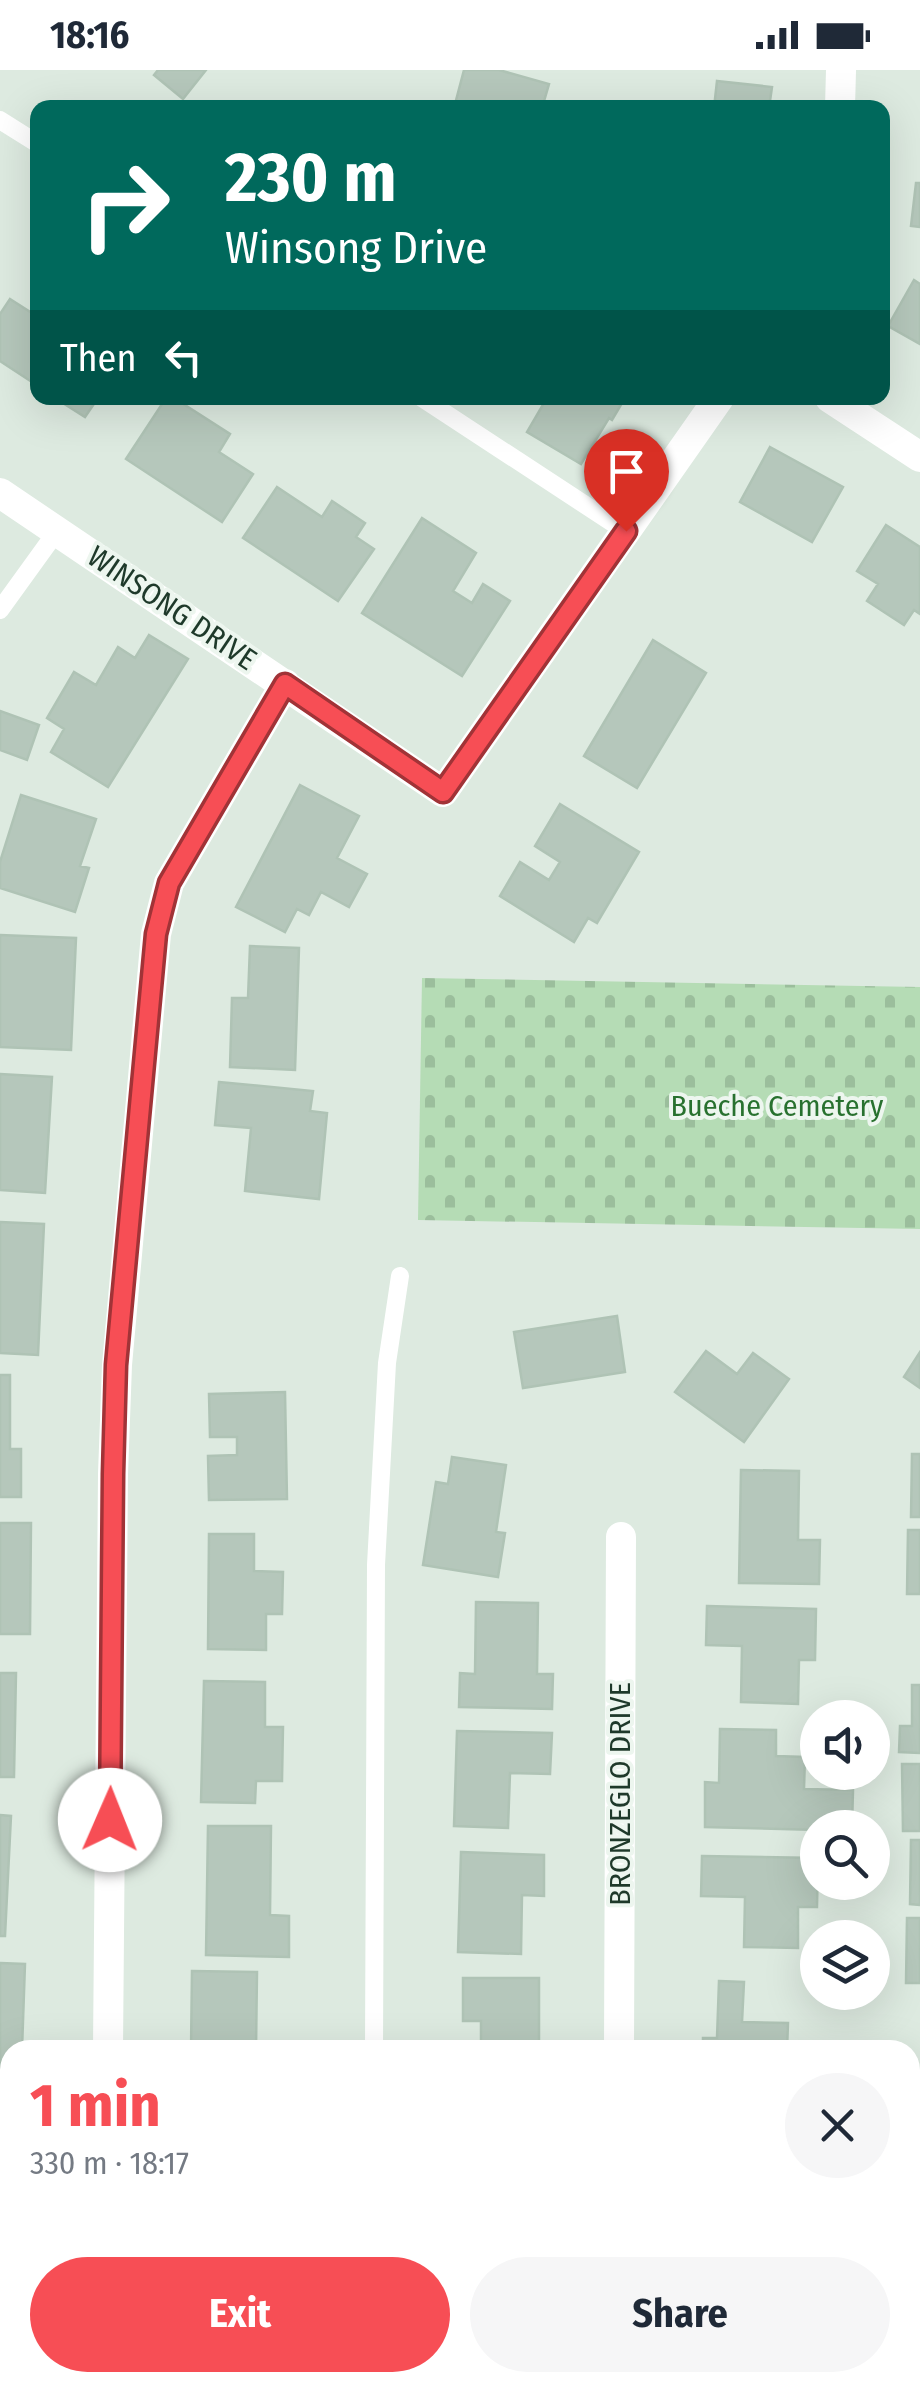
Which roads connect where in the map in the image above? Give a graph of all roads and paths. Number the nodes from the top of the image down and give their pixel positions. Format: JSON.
{"nodes":[{"id":1,"x":841,"y":70,"type":"edge"},
{"id":2,"x":840,"y":100,"type":"edge"},
{"id":3,"x":0,"y":120,"type":"edge"},
{"id":4,"x":30,"y":139,"type":"edge"},
{"id":5,"x":433,"y":405,"type":"edge"},
{"id":6,"x":715,"y":405,"type":"edge"},
{"id":7,"x":840,"y":405,"type":"edge"},
{"id":8,"x":920,"y":458,"type":"edge"},
{"id":9,"x":0,"y":493,"type":"edge"},
{"id":10,"x":57,"y":531,"type":"junction"},
{"id":11,"x":626,"y":531,"type":"junction"},
{"id":12,"x":0,"y":610,"type":"edge"},
{"id":13,"x":285,"y":684,"type":"junction"},
{"id":14,"x":400,"y":1276,"type":"dead end"},
{"id":15,"x":621,"y":1538,"type":"dead end"},
{"id":16,"x":108,"y":2040,"type":"edge"},
{"id":17,"x":374,"y":2040,"type":"edge"},
{"id":18,"x":619,"y":2040,"type":"edge"}],
"edges":[{"from":1,"to":2,"type":"street"},
{"from":3,"to":4,"type":"lane"},
{"from":5,"to":11,"type":"lane"},
{"from":6,"to":11,"type":"street"},
{"from":7,"to":8,"type":"street"},
{"from":9,"to":10,"type":"street","name":"WINSONG DRIVE"},
{"from":10,"to":12,"type":"lane"},
{"from":10,"to":13,"type":"street","name":"WINSONG DRIVE"},
{"from":11,"to":13,"type":"street","name":"WINSONG DRIVE"},
{"from":13,"to":16,"type":"street"},
{"from":14,"to":17,"type":"lane"},
{"from":15,"to":18,"type":"street","name":"BRONZEGLO DRIVE"}]}
